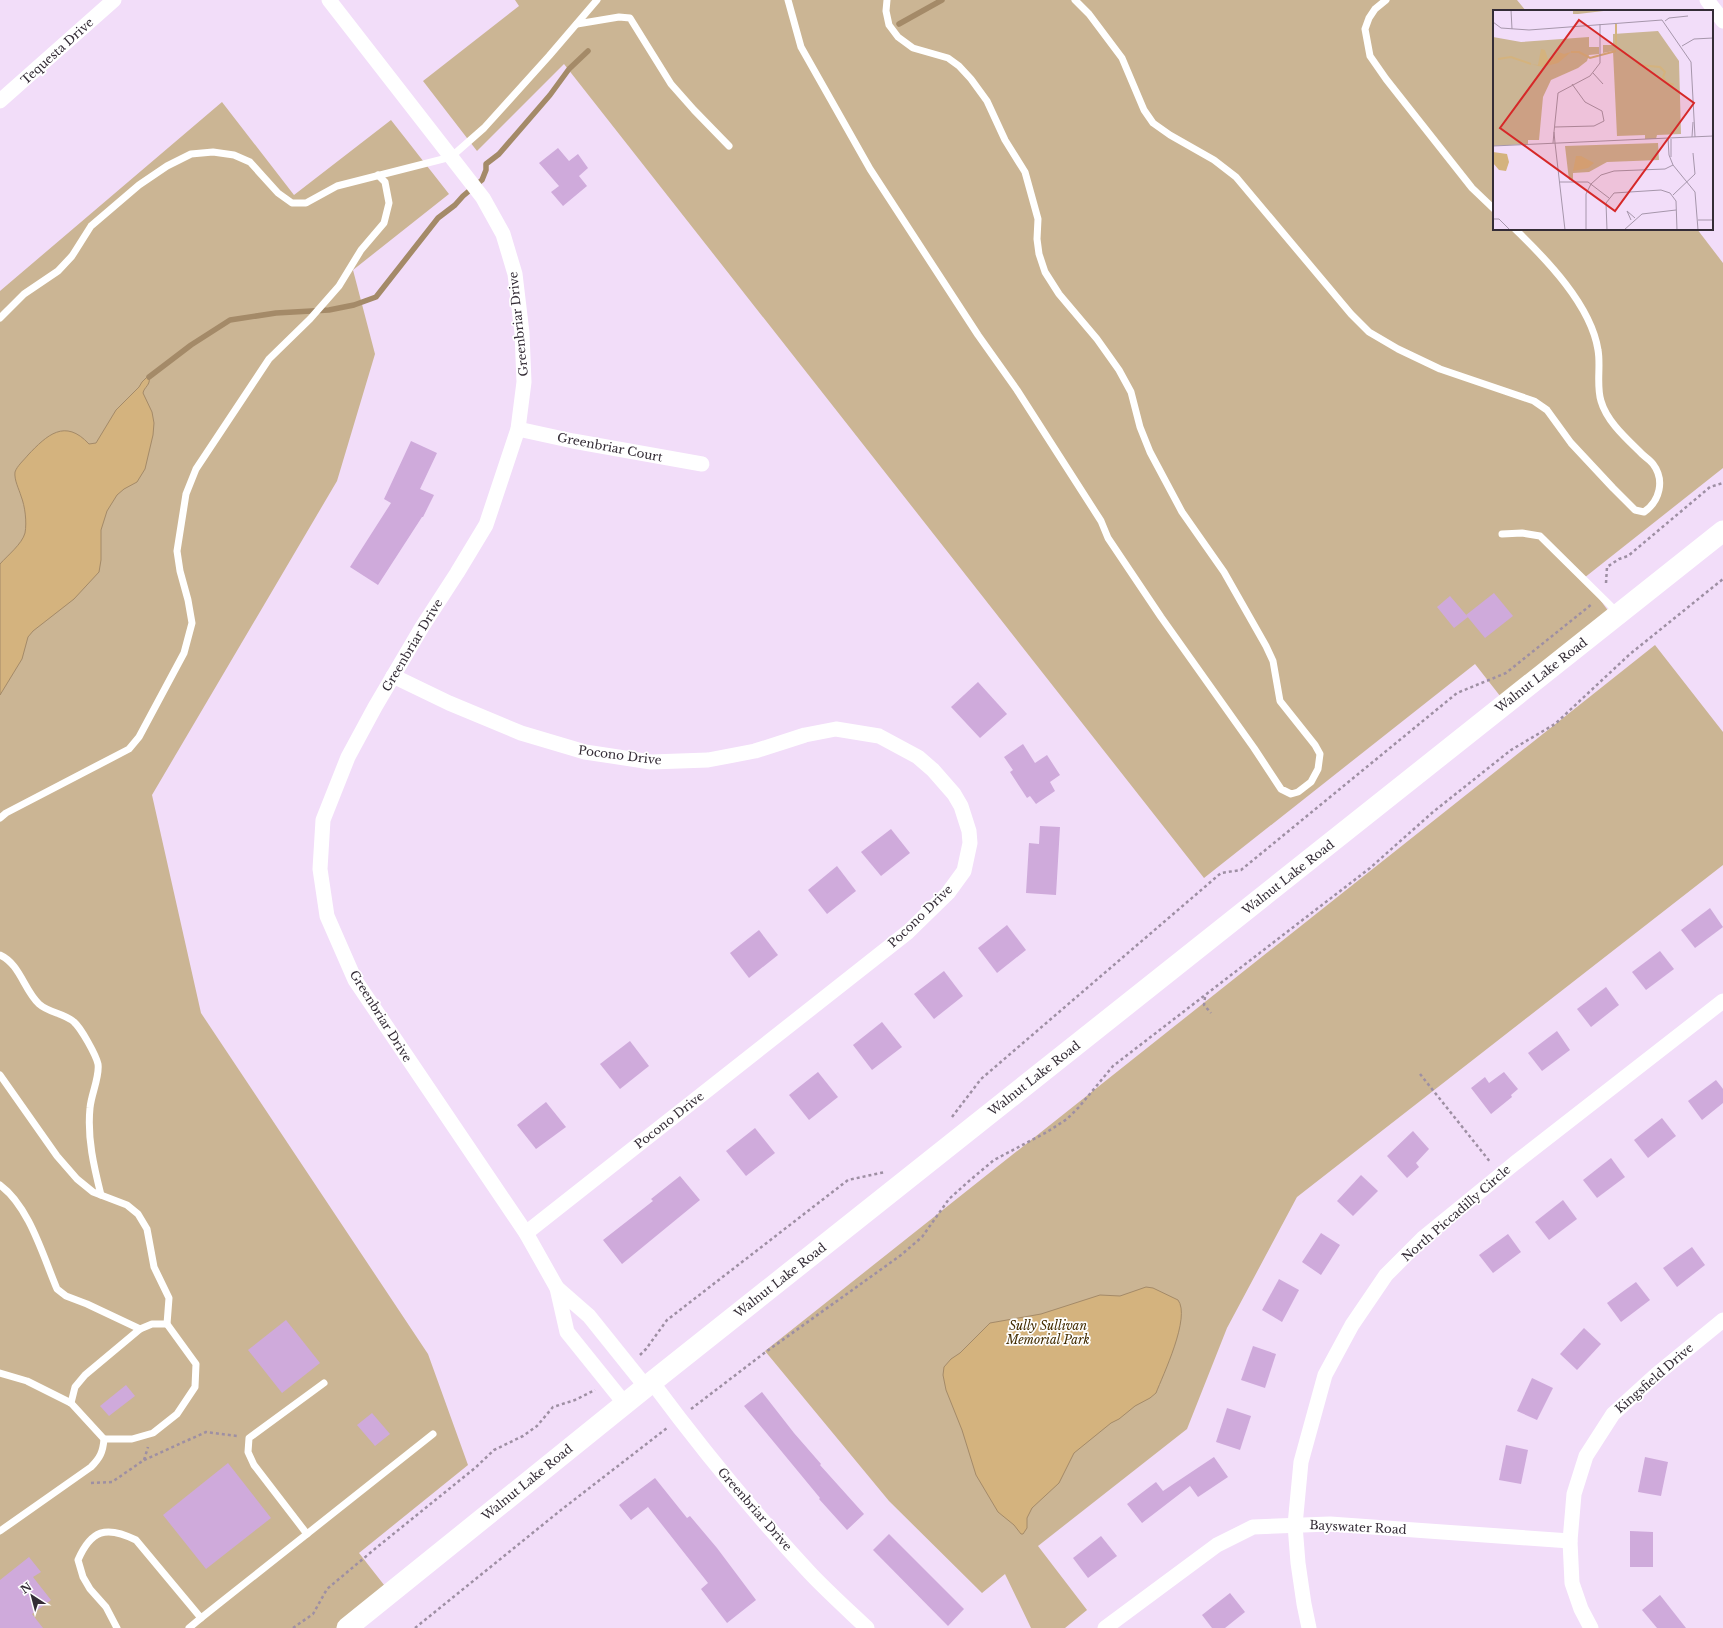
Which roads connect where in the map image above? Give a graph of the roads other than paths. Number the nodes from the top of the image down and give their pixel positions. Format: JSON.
{"nodes":[{"id":1,"x":114,"y":0,"type":"edge"},
{"id":2,"x":329,"y":0,"type":"edge"},
{"id":3,"x":597,"y":0,"type":"edge"},
{"id":4,"x":788,"y":0,"type":"edge"},
{"id":5,"x":888,"y":0,"type":"edge"},
{"id":6,"x":1075,"y":0,"type":"edge"},
{"id":7,"x":1386,"y":0,"type":"edge"},
{"id":8,"x":1707,"y":0,"type":"edge"},
{"id":9,"x":1723,"y":21,"type":"edge"},
{"id":10,"x":576,"y":24,"type":"junction"},
{"id":11,"x":0,"y":101,"type":"edge"},
{"id":12,"x":729,"y":146,"type":"dead end"},
{"id":13,"x":451,"y":157,"type":"junction"},
{"id":14,"x":378,"y":175,"type":"junction"},
{"id":15,"x":1493,"y":208,"type":"edge"},
{"id":16,"x":1515,"y":230,"type":"edge"},
{"id":17,"x":0,"y":318,"type":"edge"},
{"id":18,"x":518,"y":429,"type":"junction"},
{"id":19,"x":702,"y":464,"type":"dead end"},
{"id":20,"x":1723,"y":531,"type":"edge"},
{"id":21,"x":1502,"y":534,"type":"dead end"},
{"id":22,"x":1618,"y":614,"type":"junction"},
{"id":23,"x":393,"y":676,"type":"junction"},
{"id":24,"x":0,"y":818,"type":"edge"},
{"id":25,"x":0,"y":955,"type":"edge"},
{"id":26,"x":1723,"y":1000,"type":"edge"},
{"id":27,"x":0,"y":1075,"type":"edge"},
{"id":28,"x":0,"y":1185,"type":"edge"},
{"id":29,"x":101,"y":1195,"type":"junction"},
{"id":30,"x":526,"y":1233,"type":"junction"},
{"id":31,"x":557,"y":1288,"type":"junction"},
{"id":32,"x":1723,"y":1320,"type":"edge"},
{"id":33,"x":167,"y":1324,"type":"junction"},
{"id":34,"x":140,"y":1329,"type":"junction"},
{"id":35,"x":0,"y":1373,"type":"edge"},
{"id":36,"x":324,"y":1383,"type":"dead end"},
{"id":37,"x":649,"y":1384,"type":"junction"},
{"id":38,"x":71,"y":1403,"type":"junction"},
{"id":39,"x":625,"y":1404,"type":"junction"},
{"id":40,"x":433,"y":1434,"type":"dead end"},
{"id":41,"x":104,"y":1439,"type":"junction"},
{"id":42,"x":1295,"y":1525,"type":"junction"},
{"id":43,"x":0,"y":1531,"type":"edge"},
{"id":44,"x":307,"y":1534,"type":"junction"},
{"id":45,"x":1570,"y":1541,"type":"junction"},
{"id":46,"x":200,"y":1618,"type":"junction"},
{"id":47,"x":117,"y":1628,"type":"edge"},
{"id":48,"x":189,"y":1628,"type":"edge"},
{"id":49,"x":347,"y":1628,"type":"edge"},
{"id":50,"x":866,"y":1628,"type":"edge"},
{"id":51,"x":1105,"y":1628,"type":"edge"},
{"id":52,"x":1309,"y":1628,"type":"edge"},
{"id":53,"x":1591,"y":1628,"type":"edge"}],
"edges":[{"from":1,"to":11,"type":"street","name":"Tequesta Drive"},
{"from":2,"to":13,"type":"street","name":"Greenbriar Drive"},
{"from":3,"to":10,"type":"lane"},
{"from":4,"to":5,"type":"lane"},
{"from":6,"to":16,"type":"lane"},
{"from":7,"to":15,"type":"lane"},
{"from":8,"to":9,"type":"street"},
{"from":10,"to":12,"type":"lane"},
{"from":10,"to":13,"type":"lane"},
{"from":13,"to":14,"type":"lane"},
{"from":13,"to":18,"type":"street","name":"Greenbriar Drive"},
{"from":14,"to":17,"type":"lane"},
{"from":14,"to":24,"type":"lane"},
{"from":18,"to":19,"type":"street","name":"Greenbriar Court"},
{"from":18,"to":23,"type":"street","name":"Greenbriar Drive"},
{"from":20,"to":22,"type":"street","name":"Walnut Lake Road"},
{"from":21,"to":22,"type":"lane"},
{"from":22,"to":37,"type":"street","name":"Walnut Lake Road"},
{"from":23,"to":30,"type":"street","name":"Greenbriar Drive"},
{"from":23,"to":30,"type":"street","name":"Pocono Drive"},
{"from":25,"to":29,"type":"lane"},
{"from":26,"to":42,"type":"street","name":"North Piccadilly Circle"},
{"from":27,"to":29,"type":"lane"},
{"from":28,"to":34,"type":"lane"},
{"from":29,"to":33,"type":"lane"},
{"from":30,"to":31,"type":"street","name":"Greenbriar Drive"},
{"from":31,"to":37,"type":"street","name":"Greenbriar Drive"},
{"from":31,"to":39,"type":"street","name":"Greenbriar Drive"},
{"from":32,"to":45,"type":"street","name":"Kingsfield Drive"},
{"from":33,"to":34,"type":"lane"},
{"from":33,"to":41,"type":"lane"},
{"from":34,"to":38,"type":"lane"},
{"from":35,"to":38,"type":"lane"},
{"from":36,"to":44,"type":"lane"},
{"from":37,"to":39,"type":"street","name":"Walnut Lake Road"},
{"from":37,"to":50,"type":"street","name":"Greenbriar Drive"},
{"from":38,"to":41,"type":"lane"},
{"from":39,"to":49,"type":"street","name":"Walnut Lake Road"},
{"from":40,"to":44,"type":"lane"},
{"from":41,"to":43,"type":"lane"},
{"from":42,"to":45,"type":"street","name":"Bayswater Road"},
{"from":42,"to":51,"type":"street","name":"Bayswater Road"},
{"from":42,"to":52,"type":"street","name":"North Piccadilly Circle"},
{"from":44,"to":46,"type":"lane"},
{"from":45,"to":53,"type":"street","name":"Kingsfield Drive"},
{"from":46,"to":47,"type":"lane"},
{"from":46,"to":48,"type":"lane"}]}
